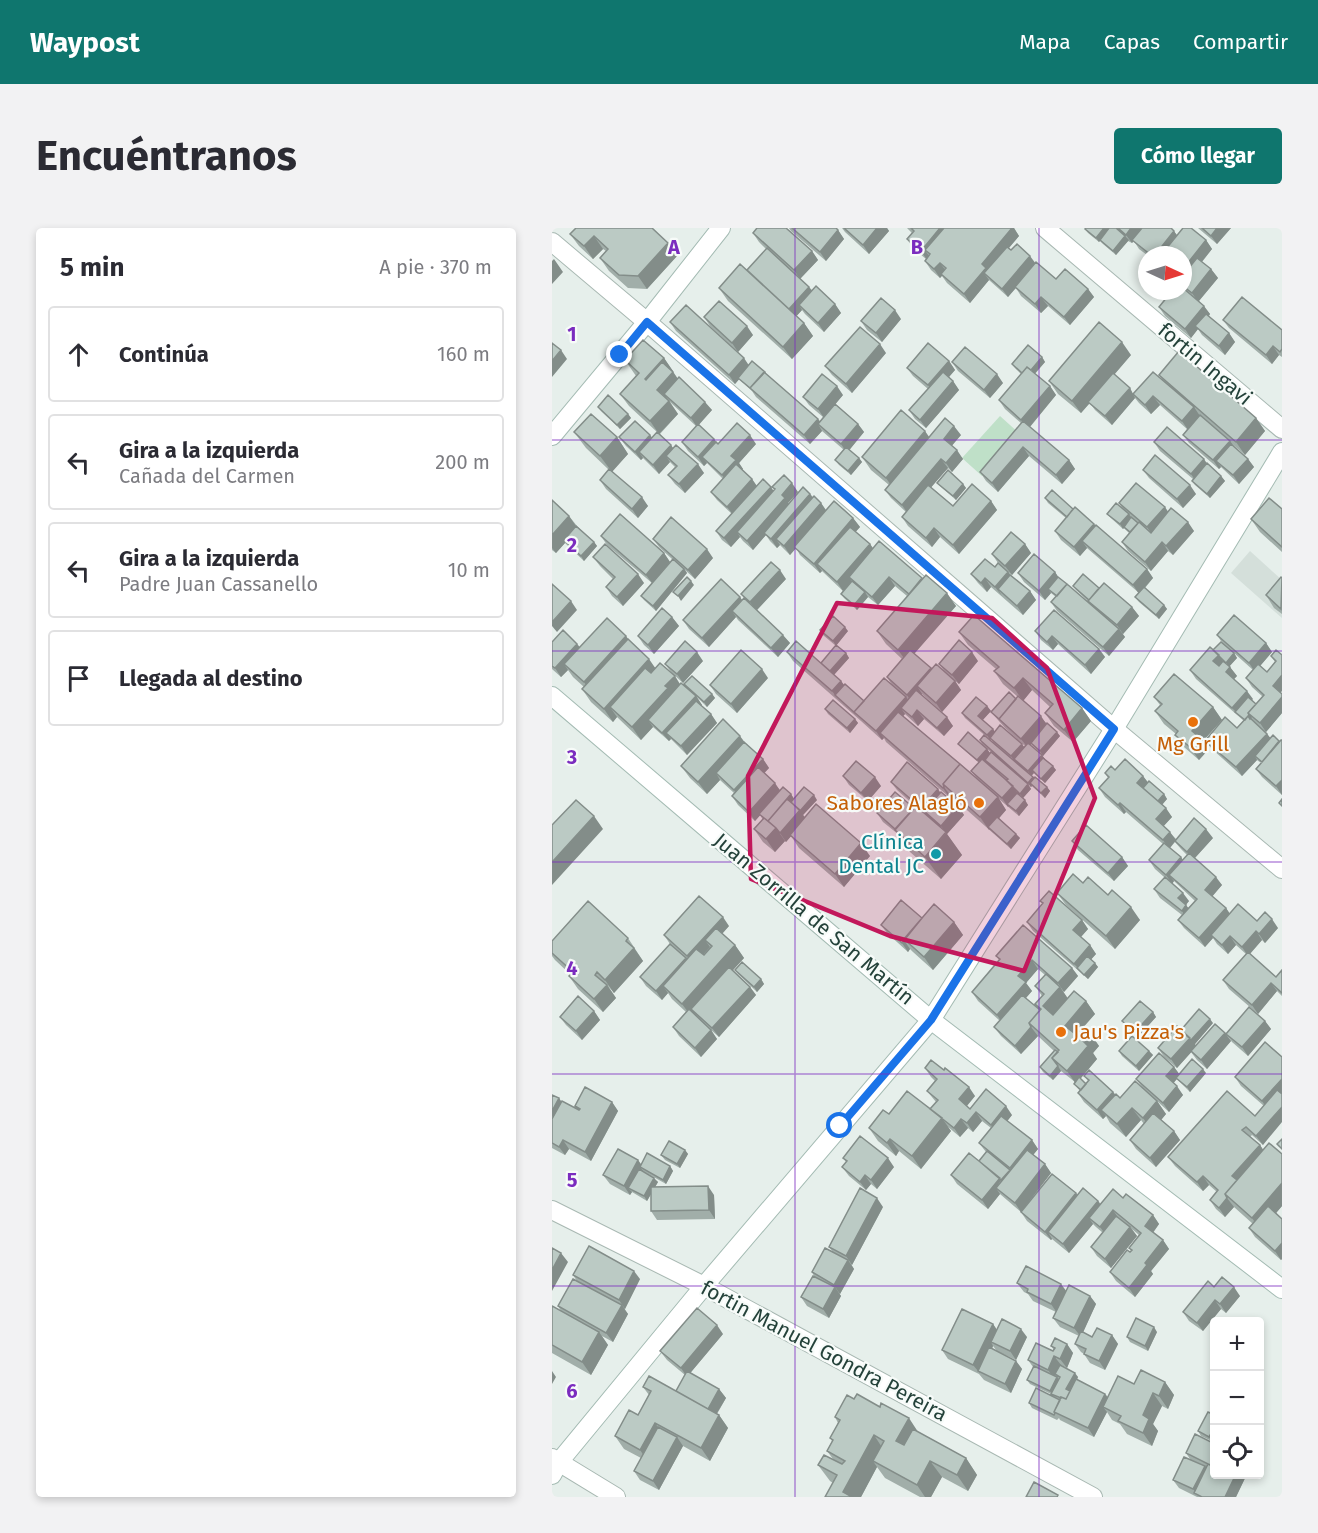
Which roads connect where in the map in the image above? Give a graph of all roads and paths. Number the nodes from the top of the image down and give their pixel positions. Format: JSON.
{"nodes":[{"id":1,"x":721,"y":228,"type":"edge"},
{"id":2,"x":1045,"y":228,"type":"edge"},
{"id":3,"x":552,"y":242,"type":"edge"},
{"id":4,"x":647,"y":322,"type":"junction"},
{"id":5,"x":1282,"y":429,"type":"edge"},
{"id":6,"x":552,"y":435,"type":"edge"},
{"id":7,"x":1282,"y":452,"type":"edge"},
{"id":8,"x":552,"y":696,"type":"edge"},
{"id":9,"x":1114,"y":729,"type":"junction"},
{"id":10,"x":1282,"y":869,"type":"edge"},
{"id":11,"x":931,"y":1020,"type":"junction"},
{"id":12,"x":552,"y":1210,"type":"edge"},
{"id":13,"x":704,"y":1286,"type":"junction"},
{"id":14,"x":1282,"y":1289,"type":"edge"},
{"id":15,"x":554,"y":1465,"type":"edge"},
{"id":16,"x":616,"y":1497,"type":"edge"},
{"id":17,"x":1093,"y":1497,"type":"edge"}],
"edges":[{"from":1,"to":4,"type":"street"},
{"from":2,"to":5,"type":"street","name":"fortin Ingavi"},
{"from":3,"to":4,"type":"street"},
{"from":4,"to":6,"type":"street"},
{"from":4,"to":9,"type":"street"},
{"from":7,"to":9,"type":"street"},
{"from":8,"to":11,"type":"street","name":"Juan Zorrilla de San Martín"},
{"from":9,"to":10,"type":"street"},
{"from":9,"to":11,"type":"street"},
{"from":11,"to":13,"type":"street"},
{"from":11,"to":14,"type":"street","name":"Juan Zorrilla de San Martín"},
{"from":12,"to":13,"type":"street","name":"fortin Manuel Gondra Pereira"},
{"from":13,"to":15,"type":"street"},
{"from":13,"to":17,"type":"street","name":"fortin Manuel Gondra Pereira"},
{"from":15,"to":16,"type":"street"}]}
